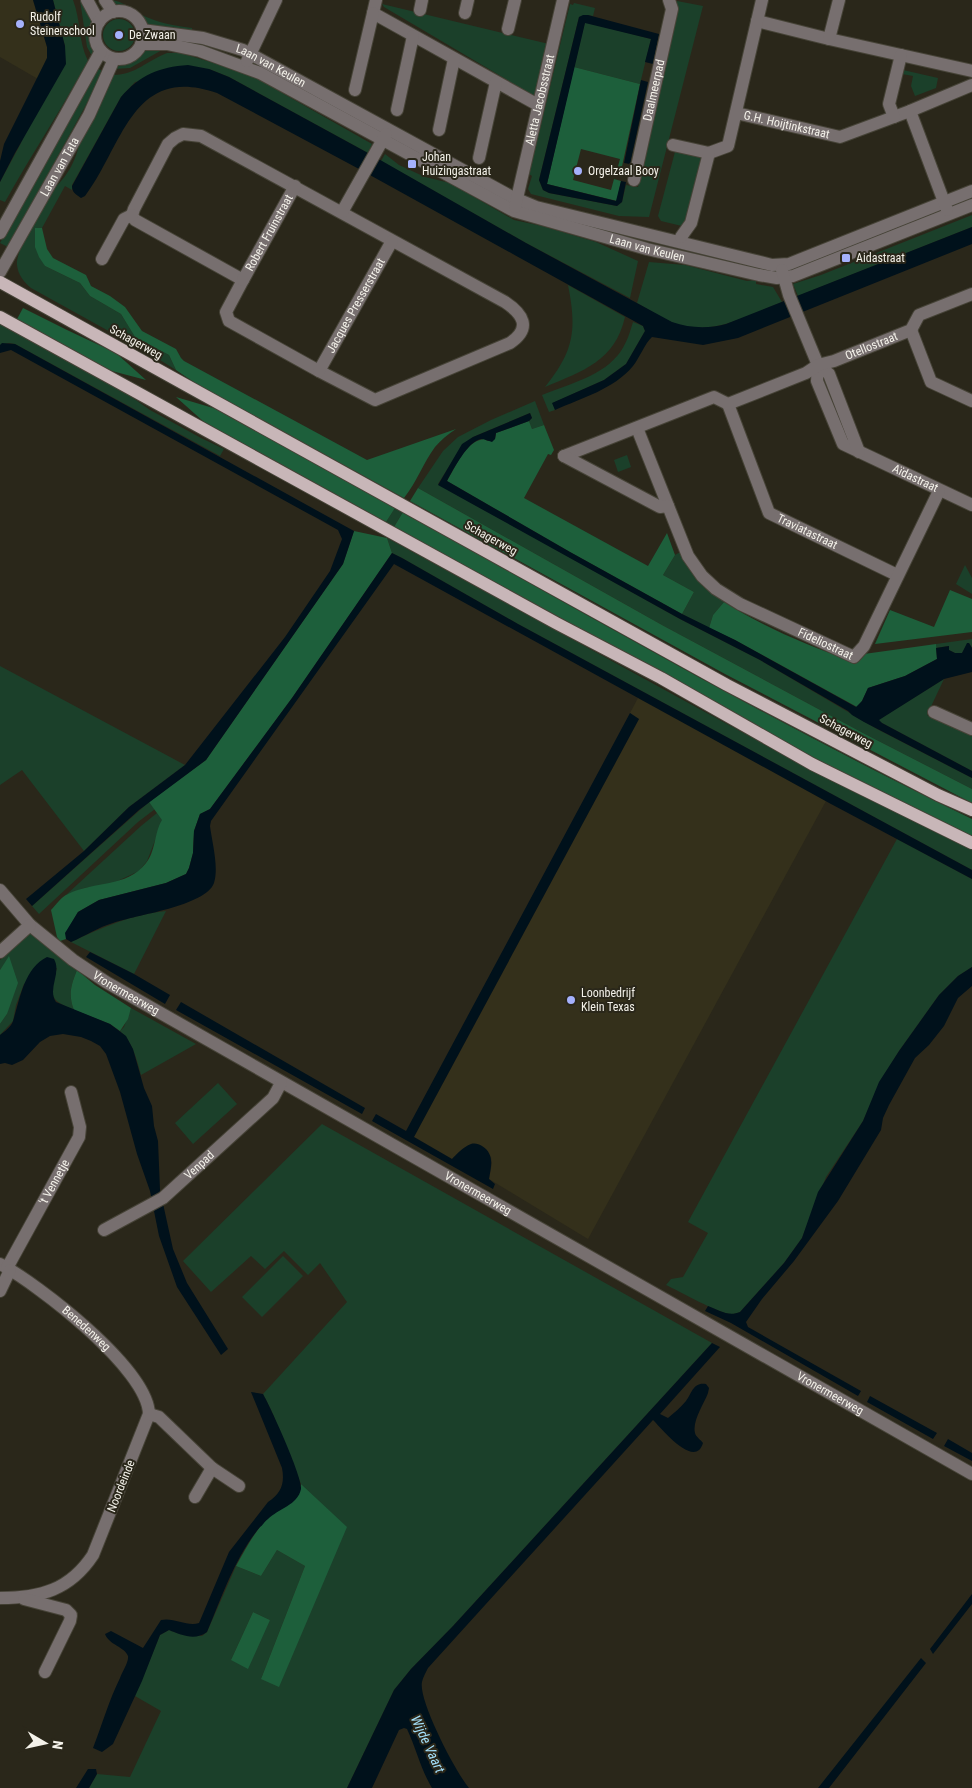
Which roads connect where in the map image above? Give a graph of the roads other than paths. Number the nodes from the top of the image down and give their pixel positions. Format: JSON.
{"nodes":[{"id":1,"x":87,"y":0,"type":"edge"},
{"id":2,"x":105,"y":0,"type":"edge"},
{"id":3,"x":276,"y":0,"type":"edge"},
{"id":4,"x":376,"y":0,"type":"edge"},
{"id":5,"x":468,"y":0,"type":"edge"},
{"id":6,"x":515,"y":0,"type":"edge"},
{"id":7,"x":563,"y":0,"type":"edge"},
{"id":8,"x":669,"y":0,"type":"edge"},
{"id":9,"x":762,"y":0,"type":"edge"},
{"id":10,"x":839,"y":0,"type":"edge"},
{"id":11,"x":113,"y":12,"type":"junction"},
{"id":12,"x":373,"y":13,"type":"junction"},
{"id":13,"x":465,"y":13,"type":"dead end"},
{"id":14,"x":757,"y":21,"type":"junction"},
{"id":15,"x":99,"y":22,"type":"junction"},
{"id":16,"x":508,"y":29,"type":"dead end"},
{"id":17,"x":142,"y":30,"type":"junction"},
{"id":18,"x":414,"y":36,"type":"junction"},
{"id":19,"x":829,"y":39,"type":"junction"},
{"id":20,"x":141,"y":44,"type":"junction"},
{"id":21,"x":101,"y":51,"type":"junction"},
{"id":22,"x":250,"y":54,"type":"junction"},
{"id":23,"x":901,"y":55,"type":"junction"},
{"id":24,"x":114,"y":59,"type":"junction"},
{"id":25,"x":454,"y":59,"type":"junction"},
{"id":26,"x":244,"y":67,"type":"junction"},
{"id":27,"x":972,"y":71,"type":"edge"},
{"id":28,"x":496,"y":82,"type":"junction"},
{"id":29,"x":972,"y":85,"type":"edge"},
{"id":30,"x":355,"y":90,"type":"dead end"},
{"id":31,"x":538,"y":105,"type":"junction"},
{"id":32,"x":397,"y":110,"type":"dead end"},
{"id":33,"x":910,"y":111,"type":"junction"},
{"id":34,"x":736,"y":113,"type":"junction"},
{"id":35,"x":894,"y":117,"type":"junction"},
{"id":36,"x":439,"y":130,"type":"dead end"},
{"id":37,"x":386,"y":134,"type":"junction"},
{"id":38,"x":673,"y":145,"type":"dead end"},
{"id":39,"x":709,"y":153,"type":"junction"},
{"id":40,"x":479,"y":158,"type":"dead end"},
{"id":41,"x":634,"y":180,"type":"dead end"},
{"id":42,"x":295,"y":186,"type":"junction"},
{"id":43,"x":972,"y":191,"type":"edge"},
{"id":44,"x":516,"y":205,"type":"junction"},
{"id":45,"x":972,"y":205,"type":"edge"},
{"id":46,"x":946,"y":208,"type":"junction"},
{"id":47,"x":342,"y":212,"type":"junction"},
{"id":48,"x":132,"y":215,"type":"junction"},
{"id":49,"x":0,"y":233,"type":"edge"},
{"id":50,"x":680,"y":237,"type":"dead end"},
{"id":51,"x":392,"y":241,"type":"junction"},
{"id":52,"x":102,"y":259,"type":"dead end"},
{"id":53,"x":782,"y":271,"type":"junction"},
{"id":54,"x":0,"y":272,"type":"edge"},
{"id":55,"x":244,"y":280,"type":"junction"},
{"id":56,"x":0,"y":282,"type":"edge"},
{"id":57,"x":972,"y":294,"type":"edge"},
{"id":58,"x":0,"y":317,"type":"edge"},
{"id":59,"x":911,"y":330,"type":"junction"},
{"id":60,"x":818,"y":365,"type":"junction"},
{"id":61,"x":319,"y":371,"type":"junction"},
{"id":62,"x":972,"y":401,"type":"edge"},
{"id":63,"x":728,"y":404,"type":"junction"},
{"id":64,"x":637,"y":428,"type":"junction"},
{"id":65,"x":939,"y":491,"type":"junction"},
{"id":66,"x":972,"y":505,"type":"edge"},
{"id":67,"x":668,"y":506,"type":"junction"},
{"id":68,"x":897,"y":574,"type":"junction"},
{"id":69,"x":934,"y":712,"type":"dead end"},
{"id":70,"x":972,"y":729,"type":"edge"},
{"id":71,"x":972,"y":810,"type":"edge"},
{"id":72,"x":972,"y":843,"type":"edge"},
{"id":73,"x":0,"y":890,"type":"edge"},
{"id":74,"x":30,"y":926,"type":"junction"},
{"id":75,"x":0,"y":952,"type":"edge"},
{"id":76,"x":282,"y":1083,"type":"junction"},
{"id":77,"x":71,"y":1092,"type":"dead end"},
{"id":78,"x":104,"y":1230,"type":"dead end"},
{"id":79,"x":6,"y":1267,"type":"edge"},
{"id":80,"x":0,"y":1291,"type":"edge"},
{"id":81,"x":149,"y":1414,"type":"junction"},
{"id":82,"x":212,"y":1468,"type":"junction"},
{"id":83,"x":972,"y":1474,"type":"edge"},
{"id":84,"x":239,"y":1486,"type":"dead end"},
{"id":85,"x":194,"y":1497,"type":"dead end"},
{"id":86,"x":0,"y":1598,"type":"edge"},
{"id":87,"x":22,"y":1598,"type":"junction"},
{"id":88,"x":45,"y":1672,"type":"dead end"}],
"edges":[{"from":1,"to":15,"type":"street"},
{"from":2,"to":11,"type":"street"},
{"from":3,"to":22,"type":"street"},
{"from":4,"to":12,"type":"street"},
{"from":5,"to":13,"type":"street"},
{"from":6,"to":16,"type":"street"},
{"from":7,"to":31,"type":"street","name":"Aletta Jacobsstraat"},
{"from":8,"to":41,"type":"street","name":"Daalmeerpad"},
{"from":9,"to":14,"type":"street","name":"G.H. Hoijtinkstraat"},
{"from":10,"to":19,"type":"street"},
{"from":11,"to":15,"type":"street"},
{"from":11,"to":17,"type":"street"},
{"from":12,"to":18,"type":"street"},
{"from":12,"to":30,"type":"street"},
{"from":14,"to":19,"type":"street"},
{"from":14,"to":34,"type":"street","name":"G.H. Hoijtinkstraat"},
{"from":15,"to":21,"type":"street"},
{"from":17,"to":20,"type":"street"},
{"from":17,"to":22,"type":"street","name":"Laan van Keulen"},
{"from":18,"to":25,"type":"street"},
{"from":18,"to":32,"type":"street"},
{"from":19,"to":23,"type":"street"},
{"from":20,"to":24,"type":"street"},
{"from":20,"to":26,"type":"street","name":"Laan van Keulen"},
{"from":21,"to":24,"type":"street"},
{"from":21,"to":49,"type":"street","name":"Laan van Tata"},
{"from":22,"to":26,"type":"street"},
{"from":22,"to":37,"type":"street","name":"Laan van Keulen"},
{"from":23,"to":27,"type":"street"},
{"from":23,"to":35,"type":"street"},
{"from":24,"to":54,"type":"street","name":"Laan van Tata"},
{"from":25,"to":28,"type":"street"},
{"from":25,"to":36,"type":"street"},
{"from":26,"to":37,"type":"street","name":"Laan van Keulen"},
{"from":28,"to":31,"type":"street"},
{"from":28,"to":40,"type":"street"},
{"from":29,"to":33,"type":"street","name":"G.H. Hoijtinkstraat"},
{"from":31,"to":44,"type":"street","name":"Aletta Jacobsstraat"},
{"from":33,"to":35,"type":"street","name":"G.H. Hoijtinkstraat"},
{"from":33,"to":46,"type":"street"},
{"from":34,"to":35,"type":"street","name":"G.H. Hoijtinkstraat"},
{"from":34,"to":39,"type":"street","name":"G.H. Hoijtinkstraat"},
{"from":37,"to":44,"type":"street","name":"Laan van Keulen"},
{"from":37,"to":47,"type":"street"},
{"from":38,"to":39,"type":"street"},
{"from":39,"to":50,"type":"street"},
{"from":42,"to":47,"type":"street"},
{"from":42,"to":48,"type":"street"},
{"from":42,"to":55,"type":"street","name":"Robert Fruinstraat"},
{"from":43,"to":46,"type":"street","name":"Laan van Keulen"},
{"from":44,"to":53,"type":"street","name":"Laan van Keulen"},
{"from":45,"to":46,"type":"street","name":"Laan van Keulen"},
{"from":46,"to":53,"type":"street","name":"Laan van Keulen"},
{"from":47,"to":51,"type":"street"},
{"from":48,"to":52,"type":"street"},
{"from":48,"to":55,"type":"street"},
{"from":51,"to":61,"type":"street","name":"Jacques Presserstraat"},
{"from":51,"to":61,"type":"street"},
{"from":53,"to":60,"type":"street","name":"Aïdastraat"},
{"from":55,"to":61,"type":"street"},
{"from":56,"to":71,"type":"main road","name":"Schagerweg"},
{"from":57,"to":59,"type":"street","name":"Otellostraat"},
{"from":58,"to":72,"type":"main road"},
{"from":59,"to":60,"type":"street","name":"Otellostraat"},
{"from":59,"to":62,"type":"street"},
{"from":60,"to":63,"type":"street"},
{"from":60,"to":65,"type":"street","name":"Aïdastraat"},
{"from":63,"to":64,"type":"street"},
{"from":63,"to":68,"type":"street","name":"Traviatastraat"},
{"from":64,"to":67,"type":"street","name":"Fideliostraat"},
{"from":64,"to":67,"type":"street"},
{"from":65,"to":66,"type":"street","name":"Aïdastraat"},
{"from":65,"to":68,"type":"street","name":"Fideliostraat"},
{"from":67,"to":68,"type":"street","name":"Fideliostraat"},
{"from":69,"to":70,"type":"street"},
{"from":73,"to":74,"type":"street","name":"Vronermeerweg"},
{"from":74,"to":75,"type":"street"},
{"from":74,"to":76,"type":"street","name":"Vronermeerweg"},
{"from":76,"to":78,"type":"street","name":"Venpad"},
{"from":76,"to":83,"type":"street","name":"Vronermeerweg"},
{"from":77,"to":79,"type":"street","name":"'t Vennetje"},
{"from":79,"to":80,"type":"street","name":"'t Vennetje"},
{"from":79,"to":81,"type":"street","name":"Benedenweg"},
{"from":81,"to":82,"type":"street"},
{"from":81,"to":87,"type":"street","name":"Noordeinde"},
{"from":82,"to":84,"type":"street"},
{"from":82,"to":85,"type":"street"},
{"from":86,"to":87,"type":"street","name":"Noordeinde"},
{"from":87,"to":88,"type":"street","name":"Noordeinde"}]}
